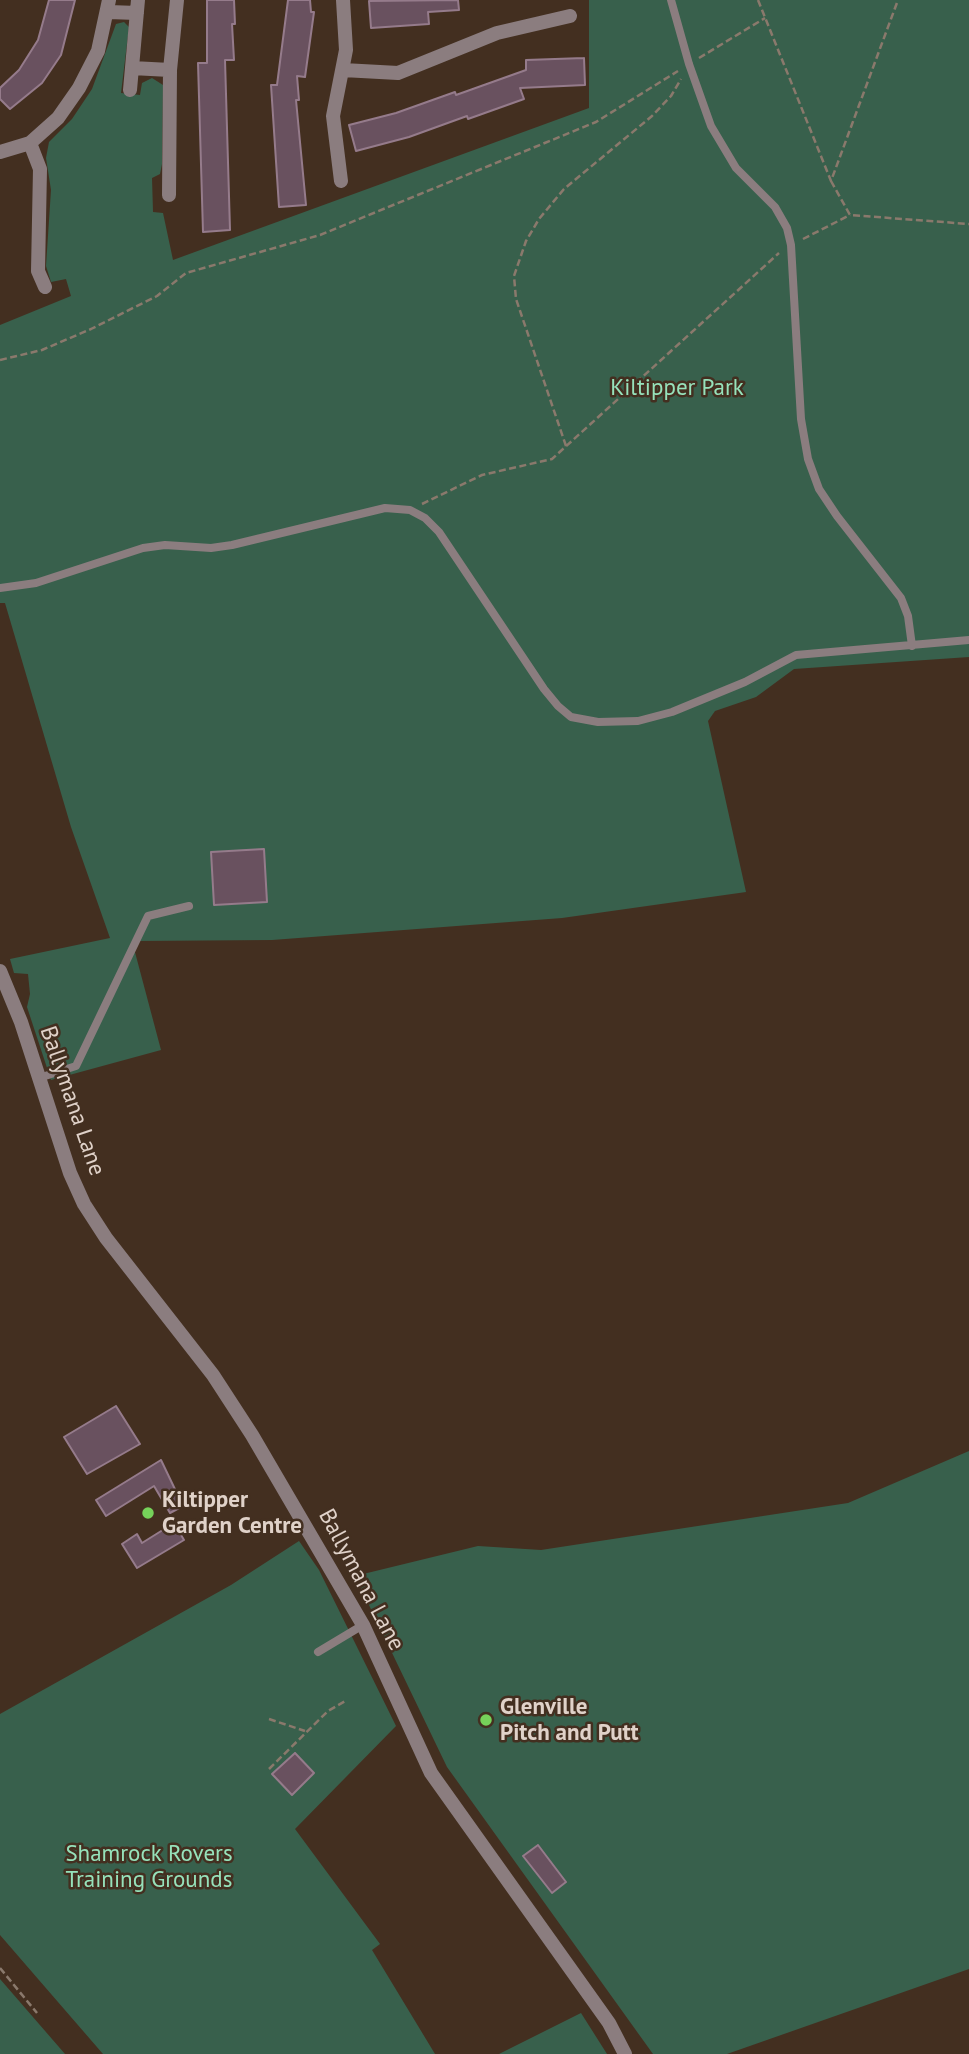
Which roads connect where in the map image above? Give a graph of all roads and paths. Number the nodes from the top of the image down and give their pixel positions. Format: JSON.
{"nodes":[{"id":1,"x":177,"y":0,"type":"edge"},
{"id":2,"x":343,"y":0,"type":"edge"},
{"id":3,"x":671,"y":0,"type":"edge"},
{"id":4,"x":758,"y":0,"type":"edge"},
{"id":5,"x":898,"y":0,"type":"edge"},
{"id":6,"x":109,"y":6,"type":"edge"},
{"id":7,"x":137,"y":7,"type":"edge"},
{"id":8,"x":570,"y":16,"type":"dead end"},
{"id":9,"x":765,"y":18,"type":"junction"},
{"id":10,"x":689,"y":64,"type":"junction"},
{"id":11,"x":132,"y":68,"type":"junction"},
{"id":12,"x":170,"y":70,"type":"junction"},
{"id":13,"x":343,"y":70,"type":"junction"},
{"id":14,"x":130,"y":90,"type":"dead end"},
{"id":15,"x":30,"y":143,"type":"junction"},
{"id":16,"x":0,"y":152,"type":"edge"},
{"id":17,"x":341,"y":181,"type":"dead end"},
{"id":18,"x":831,"y":181,"type":"junction"},
{"id":19,"x":169,"y":195,"type":"dead end"},
{"id":20,"x":850,"y":215,"type":"junction"},
{"id":21,"x":969,"y":224,"type":"edge"},
{"id":22,"x":791,"y":244,"type":"junction"},
{"id":23,"x":45,"y":286,"type":"dead end"},
{"id":24,"x":0,"y":360,"type":"edge"},
{"id":25,"x":566,"y":447,"type":"junction"},
{"id":26,"x":410,"y":510,"type":"junction"},
{"id":27,"x":0,"y":588,"type":"edge"},
{"id":28,"x":969,"y":640,"type":"edge"},
{"id":29,"x":912,"y":646,"type":"junction"},
{"id":30,"x":189,"y":906,"type":"dead end"},
{"id":31,"x":0,"y":971,"type":"edge"},
{"id":32,"x":39,"y":1078,"type":"junction"},
{"id":33,"x":363,"y":1625,"type":"junction"},
{"id":34,"x":318,"y":1652,"type":"dead end"},
{"id":35,"x":347,"y":1700,"type":"dead end"},
{"id":36,"x":269,"y":1719,"type":"dead end"},
{"id":37,"x":307,"y":1731,"type":"junction"},
{"id":38,"x":269,"y":1769,"type":"dead end"},
{"id":39,"x":0,"y":1968,"type":"edge"},
{"id":40,"x":37,"y":2014,"type":"dead end"},
{"id":41,"x":625,"y":2054,"type":"edge"}],
"edges":[{"from":1,"to":12,"type":"street"},
{"from":2,"to":13,"type":"street"},
{"from":3,"to":10,"type":"lane"},
{"from":4,"to":9,"type":"path"},
{"from":5,"to":18,"type":"path"},
{"from":6,"to":7,"type":"street"},
{"from":6,"to":15,"type":"street"},
{"from":7,"to":11,"type":"street"},
{"from":8,"to":13,"type":"street"},
{"from":9,"to":10,"type":"path"},
{"from":9,"to":18,"type":"path"},
{"from":10,"to":22,"type":"lane"},
{"from":10,"to":24,"type":"path"},
{"from":10,"to":25,"type":"path"},
{"from":11,"to":12,"type":"street"},
{"from":11,"to":14,"type":"street"},
{"from":12,"to":19,"type":"street"},
{"from":13,"to":17,"type":"street"},
{"from":15,"to":16,"type":"street"},
{"from":15,"to":23,"type":"street"},
{"from":18,"to":20,"type":"path"},
{"from":20,"to":21,"type":"path"},
{"from":20,"to":22,"type":"path"},
{"from":22,"to":25,"type":"path"},
{"from":22,"to":29,"type":"lane"},
{"from":25,"to":26,"type":"path"},
{"from":26,"to":27,"type":"lane"},
{"from":26,"to":29,"type":"lane"},
{"from":28,"to":29,"type":"lane"},
{"from":30,"to":32,"type":"lane"},
{"from":31,"to":32,"type":"street","name":"Ballymana Lane"},
{"from":32,"to":33,"type":"street","name":"Ballymana Lane"},
{"from":33,"to":34,"type":"lane"},
{"from":33,"to":41,"type":"street","name":"Ballymana Lane"},
{"from":35,"to":37,"type":"path"},
{"from":36,"to":37,"type":"path"},
{"from":37,"to":38,"type":"path"},
{"from":39,"to":40,"type":"path"}]}
